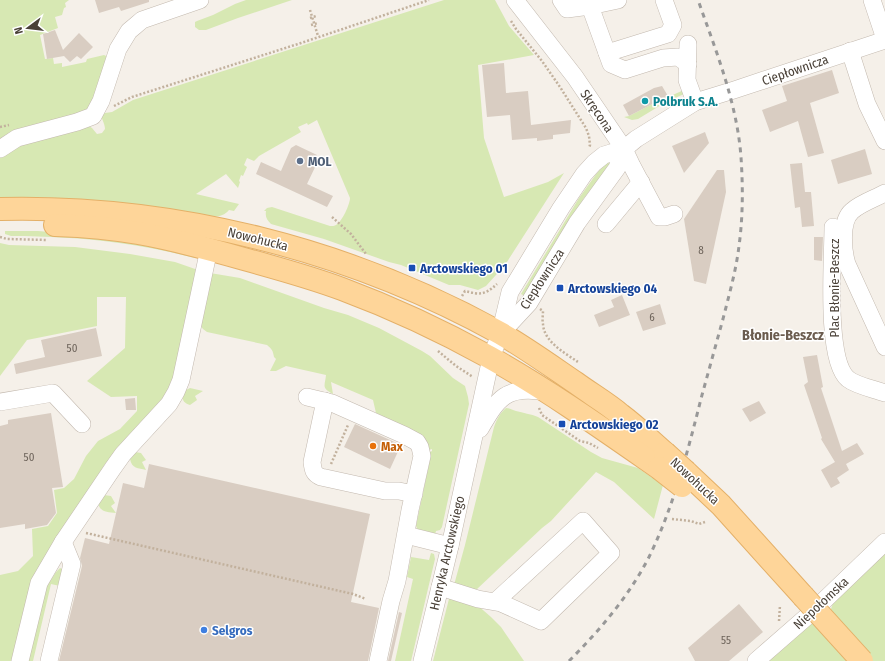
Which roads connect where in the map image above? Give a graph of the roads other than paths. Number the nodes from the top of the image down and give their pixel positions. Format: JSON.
{"nodes":[{"id":1,"x":200,"y":0,"type":"edge"},
{"id":2,"x":515,"y":0,"type":"edge"},
{"id":3,"x":561,"y":0,"type":"edge"},
{"id":4,"x":618,"y":0,"type":"edge"},
{"id":5,"x":664,"y":0,"type":"edge"},
{"id":6,"x":872,"y":0,"type":"edge"},
{"id":7,"x":590,"y":6,"type":"junction"},
{"id":8,"x":885,"y":39,"type":"edge"},
{"id":9,"x":688,"y":44,"type":"dead end"},
{"id":10,"x":850,"y":51,"type":"junction"},
{"id":11,"x":607,"y":53,"type":"junction"},
{"id":12,"x":688,"y":64,"type":"junction"},
{"id":13,"x":695,"y":102,"type":"junction"},
{"id":14,"x":885,"y":141,"type":"edge"},
{"id":15,"x":0,"y":149,"type":"edge"},
{"id":16,"x":624,"y":149,"type":"junction"},
{"id":17,"x":641,"y":182,"type":"junction"},
{"id":18,"x":885,"y":194,"type":"edge"},
{"id":19,"x":0,"y":209,"type":"edge"},
{"id":20,"x":674,"y":214,"type":"dead end"},
{"id":21,"x":0,"y":224,"type":"edge"},
{"id":22,"x":606,"y":224,"type":"dead end"},
{"id":23,"x":833,"y":227,"type":"dead end"},
{"id":24,"x":209,"y":250,"type":"junction"},
{"id":25,"x":500,"y":334,"type":"junction"},
{"id":26,"x":885,"y":348,"type":"edge"},
{"id":27,"x":491,"y":358,"type":"junction"},
{"id":28,"x":885,"y":393,"type":"edge"},
{"id":29,"x":307,"y":397,"type":"dead end"},
{"id":30,"x":542,"y":400,"type":"junction"},
{"id":31,"x":0,"y":402,"type":"edge"},
{"id":32,"x":324,"y":405,"type":"junction"},
{"id":33,"x":82,"y":424,"type":"dead end"},
{"id":34,"x":471,"y":445,"type":"junction"},
{"id":35,"x":662,"y":460,"type":"junction"},
{"id":36,"x":414,"y":494,"type":"junction"},
{"id":37,"x":406,"y":536,"type":"junction"},
{"id":38,"x":63,"y":542,"type":"junction"},
{"id":39,"x":885,"y":542,"type":"edge"},
{"id":40,"x":450,"y":546,"type":"junction"},
{"id":41,"x":440,"y":587,"type":"junction"},
{"id":42,"x":496,"y":601,"type":"junction"},
{"id":43,"x":789,"y":604,"type":"junction"},
{"id":44,"x":20,"y":661,"type":"edge"},
{"id":45,"x":49,"y":661,"type":"edge"},
{"id":46,"x":378,"y":661,"type":"edge"},
{"id":47,"x":422,"y":661,"type":"edge"},
{"id":48,"x":756,"y":661,"type":"edge"},
{"id":49,"x":843,"y":661,"type":"edge"},
{"id":50,"x":862,"y":661,"type":"edge"}],
"edges":[{"from":1,"to":15,"type":"street"},
{"from":2,"to":16,"type":"street","name":"Skręcona"},
{"from":3,"to":7,"type":"street"},
{"from":4,"to":7,"type":"street"},
{"from":5,"to":11,"type":"street"},
{"from":6,"to":8,"type":"street"},
{"from":7,"to":11,"type":"street"},
{"from":8,"to":10,"type":"street","name":"Ciepłownicza"},
{"from":9,"to":12,"type":"street"},
{"from":10,"to":13,"type":"street","name":"Ciepłownicza"},
{"from":10,"to":14,"type":"street"},
{"from":11,"to":12,"type":"street"},
{"from":12,"to":13,"type":"street"},
{"from":13,"to":16,"type":"street","name":"Ciepłownicza"},
{"from":16,"to":17,"type":"street","name":"Skręcona"},
{"from":16,"to":25,"type":"street","name":"Ciepłownicza"},
{"from":16,"to":25,"type":"street","name":"Ciepłownicza"},
{"from":17,"to":20,"type":"street","name":"Skręcona"},
{"from":17,"to":22,"type":"street"},
{"from":18,"to":26,"type":"street"},
{"from":19,"to":25,"type":"main road","name":"Nowohucka"},
{"from":21,"to":24,"type":"main road","name":"Nowohucka"},
{"from":23,"to":28,"type":"street","name":"Plac Błonie-Beszcz"},
{"from":24,"to":27,"type":"main road","name":"Nowohucka"},
{"from":24,"to":38,"type":"street"},
{"from":25,"to":27,"type":"street"},
{"from":25,"to":35,"type":"main road","name":"Nowohucka"},
{"from":27,"to":30,"type":"main road","name":"Nowohucka"},
{"from":27,"to":34,"type":"street","name":"Henryka Arctowskiego"},
{"from":29,"to":32,"type":"street"},
{"from":30,"to":34,"type":"street","name":"Henryka Arctowskiego"},
{"from":30,"to":35,"type":"main road","name":"Nowohucka"},
{"from":31,"to":33,"type":"street"},
{"from":32,"to":36,"type":"street"},
{"from":32,"to":36,"type":"street"},
{"from":34,"to":40,"type":"street","name":"Henryka Arctowskiego"},
{"from":35,"to":43,"type":"main road","name":"Nowohucka","bridge":true},
{"from":36,"to":37,"type":"street"},
{"from":37,"to":40,"type":"street"},
{"from":37,"to":46,"type":"street"},
{"from":38,"to":44,"type":"street"},
{"from":38,"to":45,"type":"street"},
{"from":39,"to":48,"type":"street","name":"Niepołomska"},
{"from":40,"to":41,"type":"street","name":"Henryka Arctowskiego"},
{"from":41,"to":42,"type":"street"},
{"from":41,"to":47,"type":"street","name":"Henryka Arctowskiego"},
{"from":42,"to":42,"type":"street"},
{"from":43,"to":49,"type":"main road","name":"Nowohucka"},
{"from":43,"to":50,"type":"main road","name":"Nowohucka","bridge":true}]}
